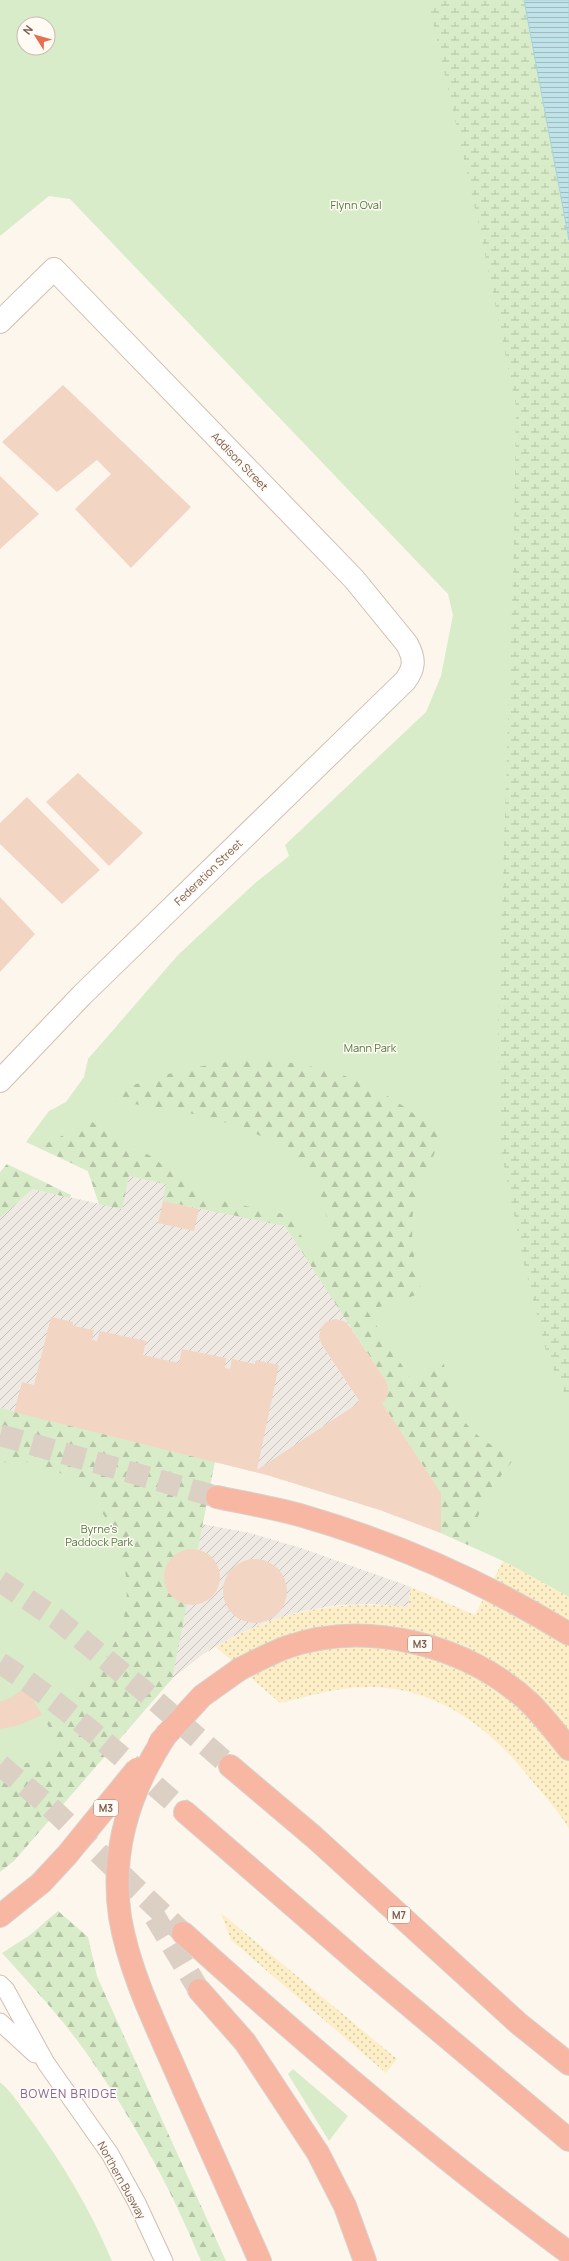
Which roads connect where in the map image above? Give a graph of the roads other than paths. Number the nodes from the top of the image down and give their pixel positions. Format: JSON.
{"nodes":[{"id":1,"x":0,"y":322,"type":"edge"},
{"id":2,"x":414,"y":663,"type":"joint"},
{"id":3,"x":0,"y":1081,"type":"edge"},
{"id":4,"x":217,"y":1496,"type":"tunnel mouth"},
{"id":5,"x":569,"y":1634,"type":"edge"},
{"id":6,"x":168,"y":1732,"type":"junction"},
{"id":7,"x":569,"y":1750,"type":"edge"},
{"id":8,"x":230,"y":1766,"type":"tunnel mouth"},
{"id":9,"x":185,"y":1812,"type":"tunnel mouth"},
{"id":10,"x":0,"y":1916,"type":"edge"},
{"id":11,"x":183,"y":1933,"type":"tunnel mouth"},
{"id":12,"x":0,"y":1984,"type":"edge"},
{"id":13,"x":199,"y":1990,"type":"tunnel mouth"},
{"id":14,"x":0,"y":2022,"type":"edge"},
{"id":15,"x":46,"y":2063,"type":"junction"},
{"id":16,"x":569,"y":2064,"type":"edge"},
{"id":17,"x":569,"y":2140,"type":"edge"},
{"id":18,"x":569,"y":2253,"type":"edge"},
{"id":19,"x":164,"y":2261,"type":"edge"},
{"id":20,"x":260,"y":2261,"type":"edge"},
{"id":21,"x":366,"y":2261,"type":"edge"}],
"edges":[{"from":1,"to":2,"type":"street","name":"Addison Street"},
{"from":2,"to":3,"type":"street","name":"Federation Street"},
{"from":4,"to":5,"type":"highway"},
{"from":6,"to":7,"type":"highway","number":"M3","bridge":true},
{"from":6,"to":10,"type":"highway","number":"M3","bridge":true},
{"from":6,"to":20,"type":"highway","bridge":true},
{"from":8,"to":16,"type":"highway","number":"M7"},
{"from":9,"to":17,"type":"highway"},
{"from":11,"to":18,"type":"highway"},
{"from":12,"to":15,"type":"lane","name":"Northern Busway"},
{"from":13,"to":21,"type":"highway"},
{"from":14,"to":15,"type":"lane","name":"Northern Busway"},
{"from":15,"to":19,"type":"lane","name":"Northern Busway"}]}
